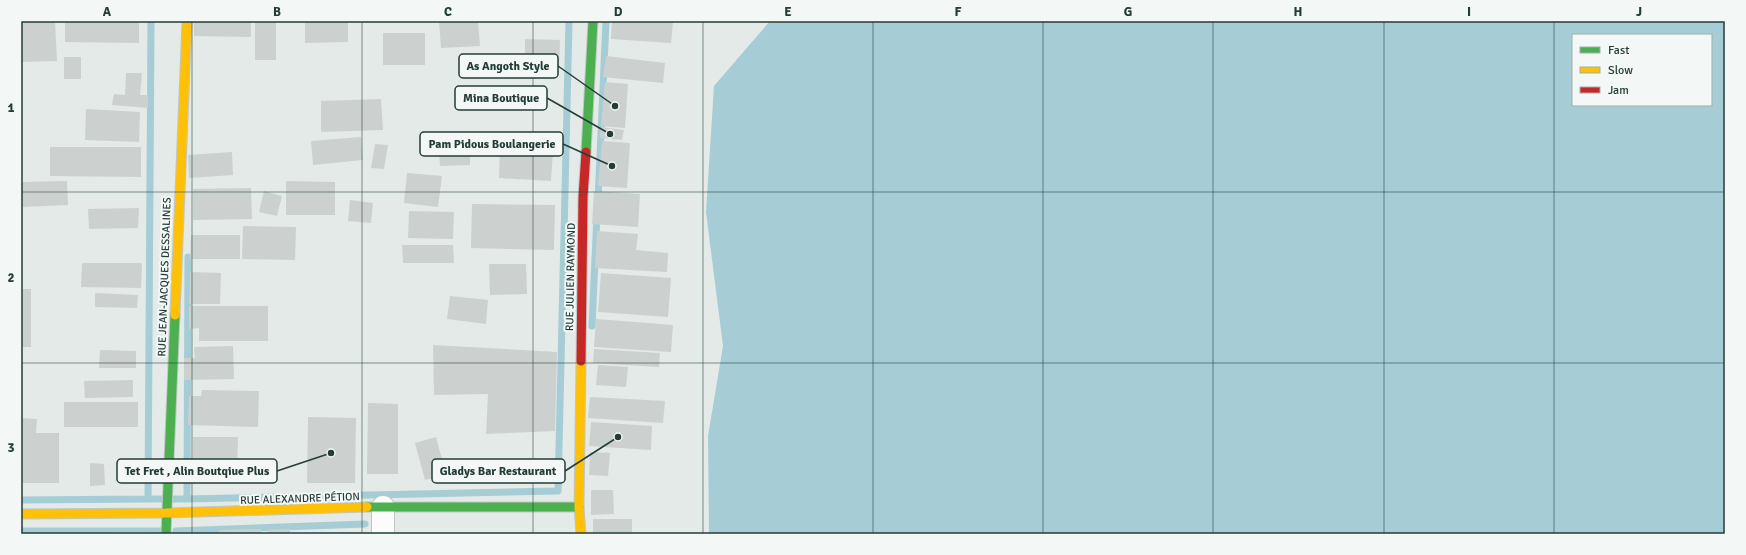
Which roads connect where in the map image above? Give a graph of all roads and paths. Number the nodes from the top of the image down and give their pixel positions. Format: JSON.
{"nodes":[{"id":1,"x":187,"y":21,"type":"edge"},
{"id":2,"x":593,"y":21,"type":"edge"},
{"id":3,"x":383,"y":507,"type":"junction"},
{"id":4,"x":579,"y":507,"type":"junction"},
{"id":5,"x":166,"y":513,"type":"junction"},
{"id":6,"x":21,"y":514,"type":"edge"},
{"id":7,"x":166,"y":534,"type":"edge"},
{"id":8,"x":383,"y":534,"type":"edge"},
{"id":9,"x":581,"y":534,"type":"edge"}],
"edges":[{"from":1,"to":5,"type":"street","name":"RUE JEAN-JACQUES DESSALINES"},
{"from":2,"to":4,"type":"street","name":"RUE JULIEN RAYMOND"},
{"from":3,"to":4,"type":"street","name":"RUE ALEXANDRE PÉTION"},
{"from":3,"to":5,"type":"street","name":"RUE ALEXANDRE PÉTION"},
{"from":3,"to":8,"type":"street"},
{"from":4,"to":9,"type":"street","name":"RUE JULIEN RAYMOND"},
{"from":5,"to":6,"type":"street","name":"RUE ALEXANDRE PÉTION"},
{"from":5,"to":7,"type":"street","name":"RUE JEAN-JACQUES DESSALINES"}]}
